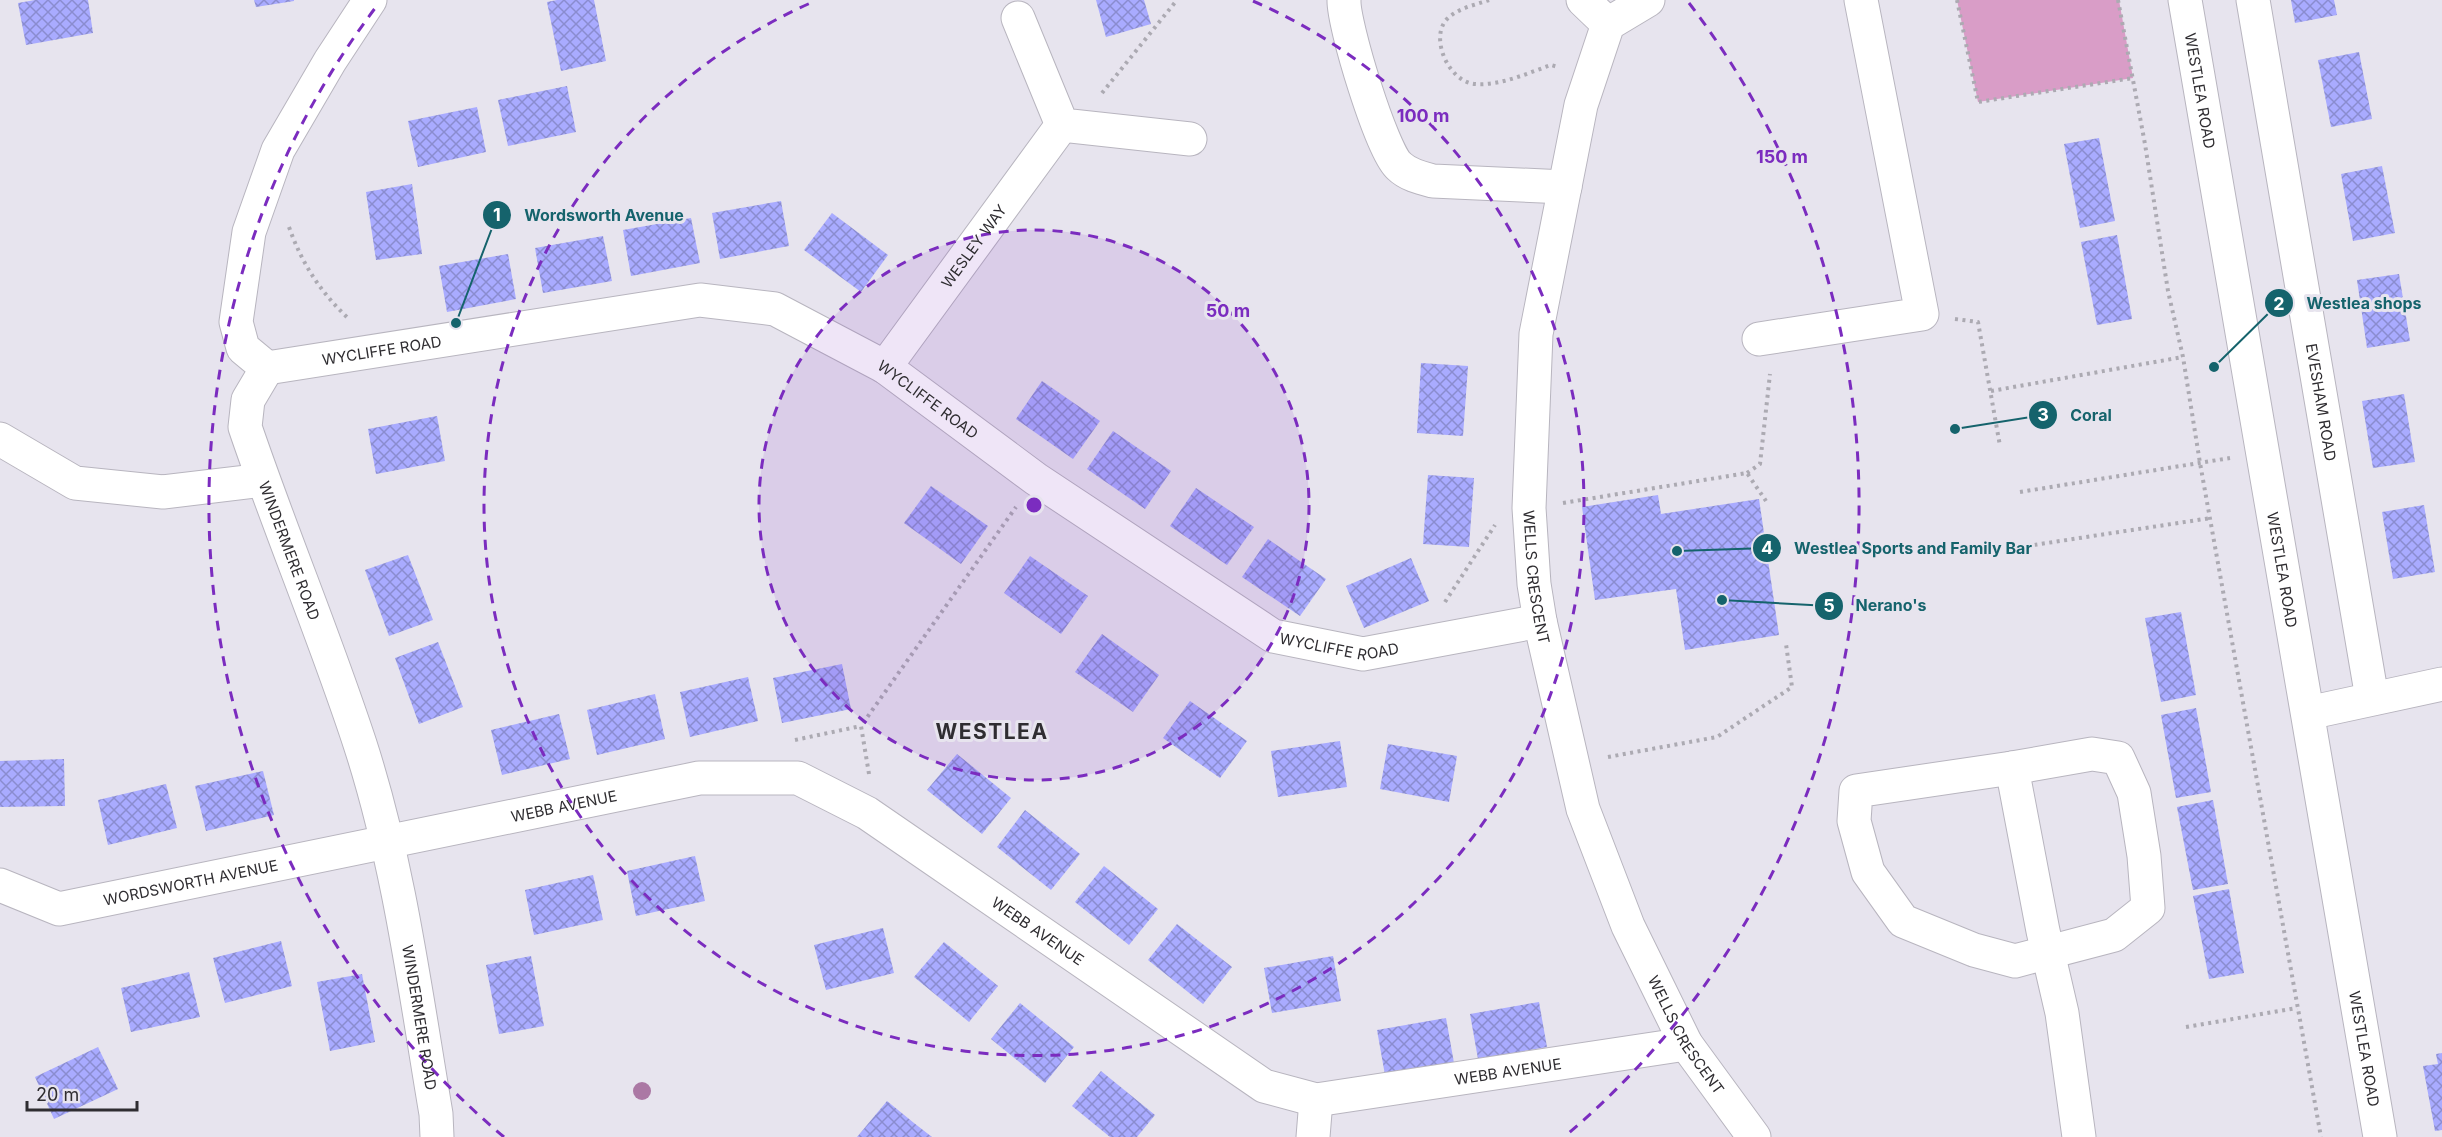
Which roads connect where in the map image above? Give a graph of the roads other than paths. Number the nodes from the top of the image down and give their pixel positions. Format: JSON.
{"nodes":[{"id":1,"x":370,"y":0,"type":"edge"},
{"id":2,"x":1344,"y":0,"type":"edge"},
{"id":3,"x":1583,"y":0,"type":"edge"},
{"id":4,"x":1648,"y":0,"type":"edge"},
{"id":5,"x":1861,"y":0,"type":"edge"},
{"id":6,"x":2185,"y":0,"type":"edge"},
{"id":7,"x":2253,"y":0,"type":"edge"},
{"id":8,"x":1018,"y":18,"type":"dead end"},
{"id":9,"x":1608,"y":24,"type":"junction"},
{"id":10,"x":1062,"y":125,"type":"junction"},
{"id":11,"x":1190,"y":139,"type":"dead end"},
{"id":12,"x":1565,"y":187,"type":"junction"},
{"id":13,"x":1766,"y":338,"type":"road end"},
{"id":14,"x":885,"y":367,"type":"junction"},
{"id":15,"x":267,"y":368,"type":"junction"},
{"id":16,"x":0,"y":439,"type":"edge"},
{"id":17,"x":263,"y":480,"type":"junction"},
{"id":18,"x":1540,"y":621,"type":"junction"},
{"id":19,"x":2442,"y":684,"type":"edge"},
{"id":20,"x":2372,"y":698,"type":"junction"},
{"id":21,"x":2308,"y":713,"type":"junction"},
{"id":22,"x":2012,"y":768,"type":"junction"},
{"id":23,"x":386,"y":842,"type":"junction"},
{"id":24,"x":0,"y":885,"type":"edge"},
{"id":25,"x":2048,"y":953,"type":"junction"},
{"id":26,"x":1686,"y":1044,"type":"junction"},
{"id":27,"x":1316,"y":1100,"type":"junction"},
{"id":28,"x":437,"y":1137,"type":"edge"},
{"id":29,"x":1313,"y":1137,"type":"edge"},
{"id":30,"x":1754,"y":1137,"type":"edge"},
{"id":31,"x":2079,"y":1137,"type":"edge"},
{"id":32,"x":2380,"y":1137,"type":"edge"}],
"edges":[{"from":1,"to":15,"type":"street"},
{"from":2,"to":12,"type":"street"},
{"from":3,"to":9,"type":"street"},
{"from":4,"to":9,"type":"street"},
{"from":5,"to":13,"type":"street"},
{"from":6,"to":21,"type":"street","name":"WESTLEA ROAD"},
{"from":7,"to":20,"type":"street","name":"EVESHAM ROAD"},
{"from":8,"to":10,"type":"street"},
{"from":9,"to":12,"type":"street","name":"WELLS CRESCENT"},
{"from":10,"to":11,"type":"street"},
{"from":10,"to":14,"type":"street","name":"WESLEY WAY"},
{"from":12,"to":18,"type":"street","name":"WELLS CRESCENT"},
{"from":14,"to":15,"type":"street","name":"WYCLIFFE ROAD"},
{"from":14,"to":18,"type":"street","name":"WYCLIFFE ROAD"},
{"from":15,"to":17,"type":"street","name":"WINDERMERE ROAD"},
{"from":16,"to":17,"type":"street"},
{"from":17,"to":23,"type":"street","name":"WINDERMERE ROAD"},
{"from":18,"to":26,"type":"street","name":"WELLS CRESCENT"},
{"from":19,"to":20,"type":"street"},
{"from":20,"to":21,"type":"street"},
{"from":21,"to":32,"type":"street","name":"WESTLEA ROAD"},
{"from":22,"to":25,"type":"street"},
{"from":22,"to":25,"type":"street"},
{"from":22,"to":25,"type":"street"},
{"from":23,"to":24,"type":"street","name":"WORDSWORTH AVENUE"},
{"from":23,"to":27,"type":"street","name":"WEBB AVENUE"},
{"from":23,"to":28,"type":"street","name":"WINDERMERE ROAD"},
{"from":25,"to":31,"type":"street"},
{"from":26,"to":27,"type":"street","name":"WEBB AVENUE"},
{"from":26,"to":30,"type":"street","name":"WELLS CRESCENT"},
{"from":27,"to":29,"type":"street"}]}
